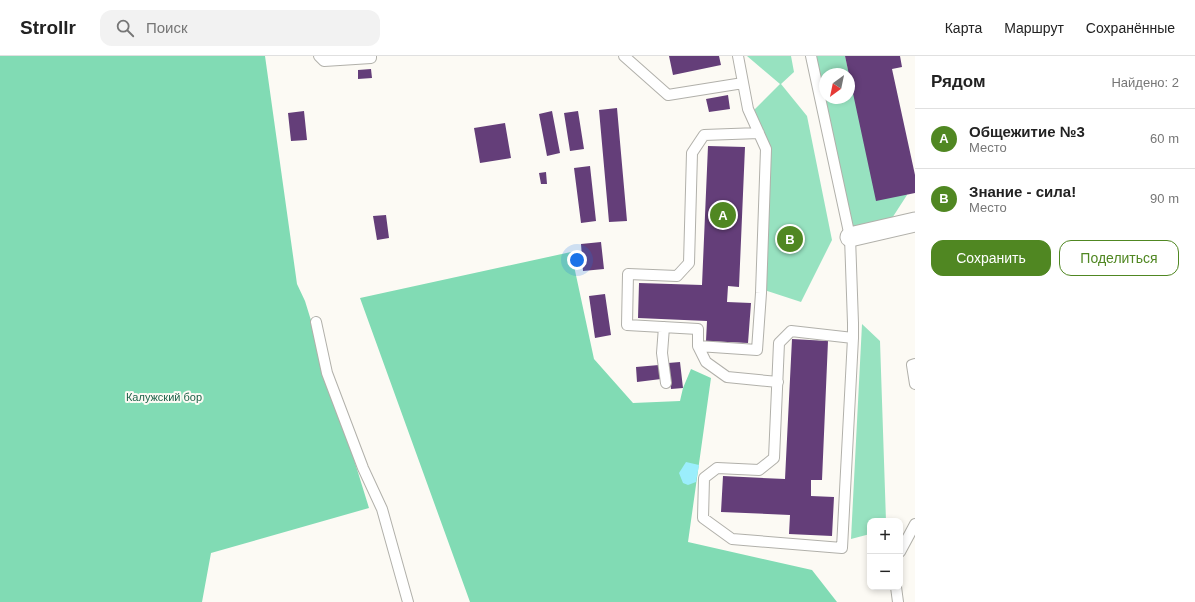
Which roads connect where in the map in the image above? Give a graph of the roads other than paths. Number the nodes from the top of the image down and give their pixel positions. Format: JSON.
{"nodes":[{"id":1,"x":319,"y":56,"type":"edge"},
{"id":2,"x":371,"y":56,"type":"edge"},
{"id":3,"x":624,"y":56,"type":"edge"},
{"id":4,"x":738,"y":56,"type":"edge"},
{"id":5,"x":811,"y":56,"type":"edge"},
{"id":6,"x":744,"y":83,"type":"junction"},
{"id":7,"x":759,"y":133,"type":"junction"},
{"id":8,"x":915,"y":222,"type":"edge"},
{"id":9,"x":850,"y":237,"type":"junction"},
{"id":10,"x":316,"y":322,"type":"dead end"},
{"id":11,"x":664,"y":327,"type":"junction"},
{"id":12,"x":852,"y":338,"type":"junction"},
{"id":13,"x":698,"y":346,"type":"junction"},
{"id":14,"x":915,"y":364,"type":"edge"},
{"id":15,"x":778,"y":382,"type":"junction"},
{"id":16,"x":666,"y":383,"type":"dead end"},
{"id":17,"x":915,"y":384,"type":"edge"},
{"id":18,"x":915,"y":524,"type":"edge"},
{"id":19,"x":903,"y":546,"type":"edge"},
{"id":20,"x":896,"y":590,"type":"edge"},
{"id":21,"x":408,"y":602,"type":"edge"},
{"id":22,"x":898,"y":602,"type":"edge"}],
"edges":[{"from":1,"to":2,"type":"lane"},
{"from":3,"to":6,"type":"lane"},
{"from":4,"to":6,"type":"lane"},
{"from":5,"to":9,"type":"lane"},
{"from":6,"to":7,"type":"lane"},
{"from":7,"to":11,"type":"lane"},
{"from":7,"to":13,"type":"lane"},
{"from":8,"to":9,"type":"street"},
{"from":9,"to":12,"type":"lane"},
{"from":10,"to":21,"type":"lane"},
{"from":11,"to":13,"type":"lane"},
{"from":11,"to":16,"type":"lane"},
{"from":12,"to":15,"type":"lane"},
{"from":12,"to":15,"type":"lane"},
{"from":13,"to":15,"type":"lane"},
{"from":14,"to":17,"type":"lane"},
{"from":18,"to":19,"type":"lane"},
{"from":20,"to":22,"type":"lane"}]}
